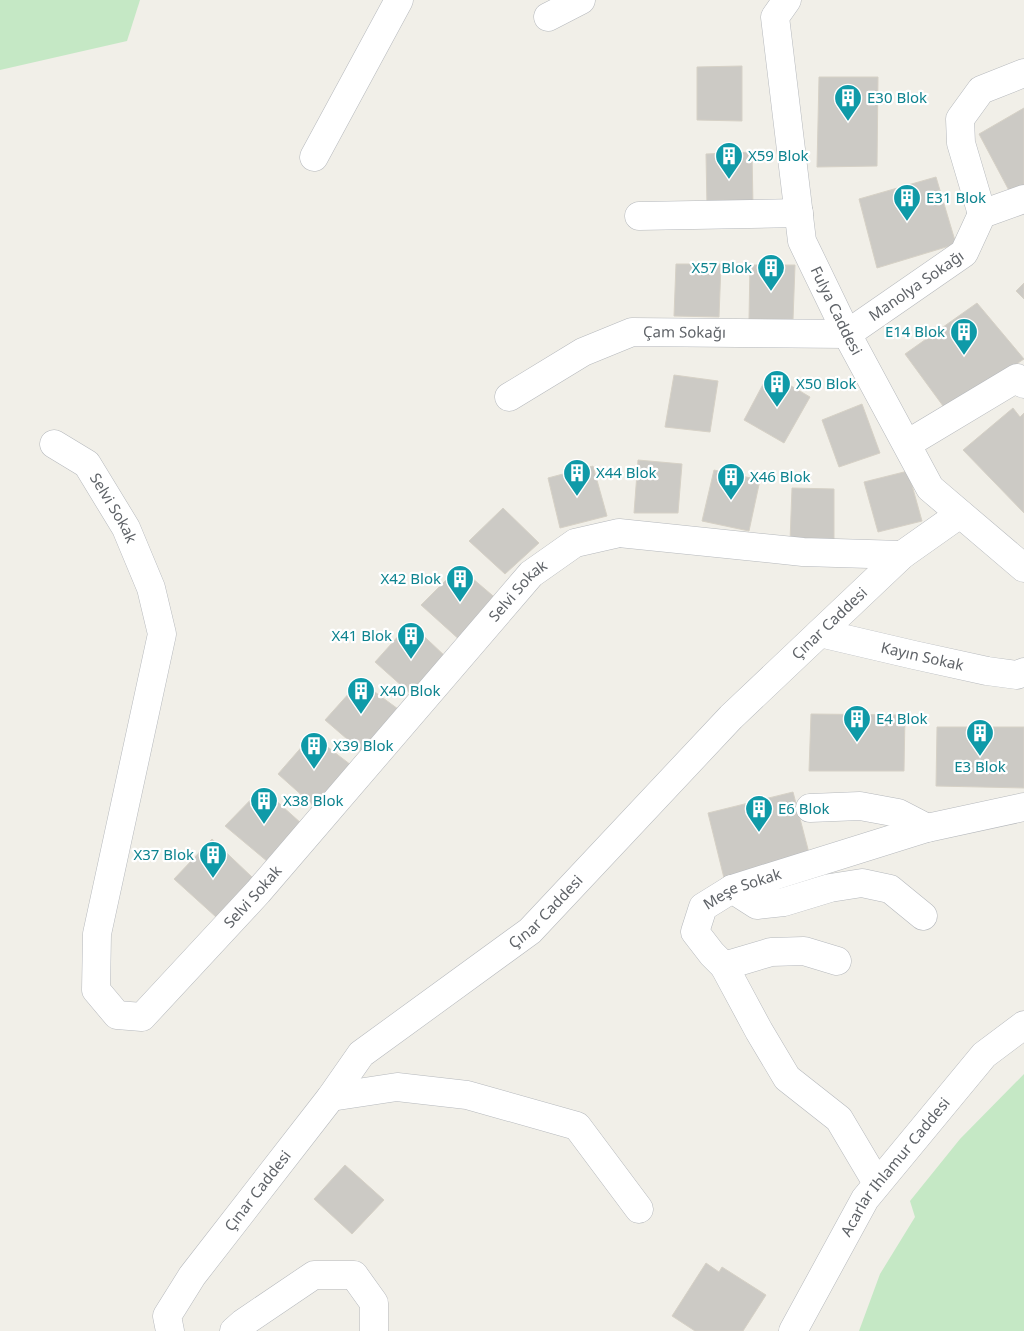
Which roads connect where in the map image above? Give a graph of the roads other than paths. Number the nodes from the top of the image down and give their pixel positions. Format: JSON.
{"nodes":[{"id":1,"x":399,"y":0,"type":"edge"},
{"id":2,"x":581,"y":0,"type":"edge"},
{"id":3,"x":787,"y":0,"type":"edge"},
{"id":4,"x":548,"y":17,"type":"dead end"},
{"id":5,"x":1024,"y":73,"type":"edge"},
{"id":6,"x":314,"y":157,"type":"dead end"},
{"id":7,"x":1024,"y":199,"type":"edge"},
{"id":8,"x":799,"y":213,"type":"junction"},
{"id":9,"x":982,"y":214,"type":"junction"},
{"id":10,"x":638,"y":216,"type":"dead end"},
{"id":11,"x":847,"y":334,"type":"junction"},
{"id":12,"x":1024,"y":384,"type":"edge"},
{"id":13,"x":509,"y":397,"type":"dead end"},
{"id":14,"x":54,"y":444,"type":"dead end"},
{"id":15,"x":907,"y":444,"type":"junction"},
{"id":16,"x":960,"y":514,"type":"junction"},
{"id":17,"x":902,"y":555,"type":"junction"},
{"id":18,"x":1024,"y":568,"type":"edge"},
{"id":19,"x":820,"y":633,"type":"junction"},
{"id":20,"x":1024,"y":672,"type":"edge"},
{"id":21,"x":1024,"y":807,"type":"edge"},
{"id":22,"x":810,"y":808,"type":"dead end"},
{"id":23,"x":927,"y":828,"type":"junction"},
{"id":24,"x":732,"y":889,"type":"junction"},
{"id":25,"x":923,"y":916,"type":"dead end"},
{"id":26,"x":837,"y":961,"type":"dead end"},
{"id":27,"x":724,"y":966,"type":"junction"},
{"id":28,"x":1024,"y":1025,"type":"edge"},
{"id":29,"x":331,"y":1097,"type":"junction"},
{"id":30,"x":877,"y":1183,"type":"junction"},
{"id":31,"x":639,"y":1209,"type":"dead end"},
{"id":32,"x":170,"y":1331,"type":"edge"},
{"id":33,"x":234,"y":1331,"type":"edge"},
{"id":34,"x":374,"y":1331,"type":"edge"},
{"id":35,"x":793,"y":1331,"type":"edge"}],
"edges":[{"from":1,"to":6,"type":"street"},
{"from":2,"to":4,"type":"street"},
{"from":3,"to":8,"type":"street","name":"Fulya Caddesi"},
{"from":5,"to":9,"type":"street"},
{"from":7,"to":9,"type":"street"},
{"from":8,"to":10,"type":"street"},
{"from":8,"to":11,"type":"street","name":"Fulya Caddesi"},
{"from":9,"to":11,"type":"street","name":"Manolya Sokağı"},
{"from":11,"to":13,"type":"street","name":"Çam Sokağı"},
{"from":11,"to":15,"type":"street","name":"Fulya Caddesi"},
{"from":12,"to":15,"type":"street"},
{"from":14,"to":17,"type":"street","name":"Selvi Sokak"},
{"from":15,"to":16,"type":"street","name":"Fulya Caddesi"},
{"from":16,"to":17,"type":"street","name":"Çınar Caddesi"},
{"from":16,"to":18,"type":"street","name":"Fulya Caddesi"},
{"from":17,"to":19,"type":"street","name":"Çınar Caddesi"},
{"from":19,"to":20,"type":"street","name":"Kayın Sokak"},
{"from":19,"to":29,"type":"street","name":"Çınar Caddesi"},
{"from":21,"to":23,"type":"street","name":"Meşe Sokak"},
{"from":22,"to":23,"type":"street"},
{"from":23,"to":24,"type":"street","name":"Meşe Sokak"},
{"from":24,"to":25,"type":"street"},
{"from":24,"to":27,"type":"street","name":"Meşe Sokak"},
{"from":26,"to":27,"type":"street"},
{"from":27,"to":30,"type":"street","name":"Meşe Sokak"},
{"from":28,"to":30,"type":"street","name":"Acarlar Ihlamur Caddesi"},
{"from":29,"to":31,"type":"street"},
{"from":29,"to":32,"type":"street","name":"Çınar Caddesi"},
{"from":30,"to":35,"type":"street","name":"Acarlar Ihlamur Caddesi"},
{"from":33,"to":34,"type":"street"}]}
